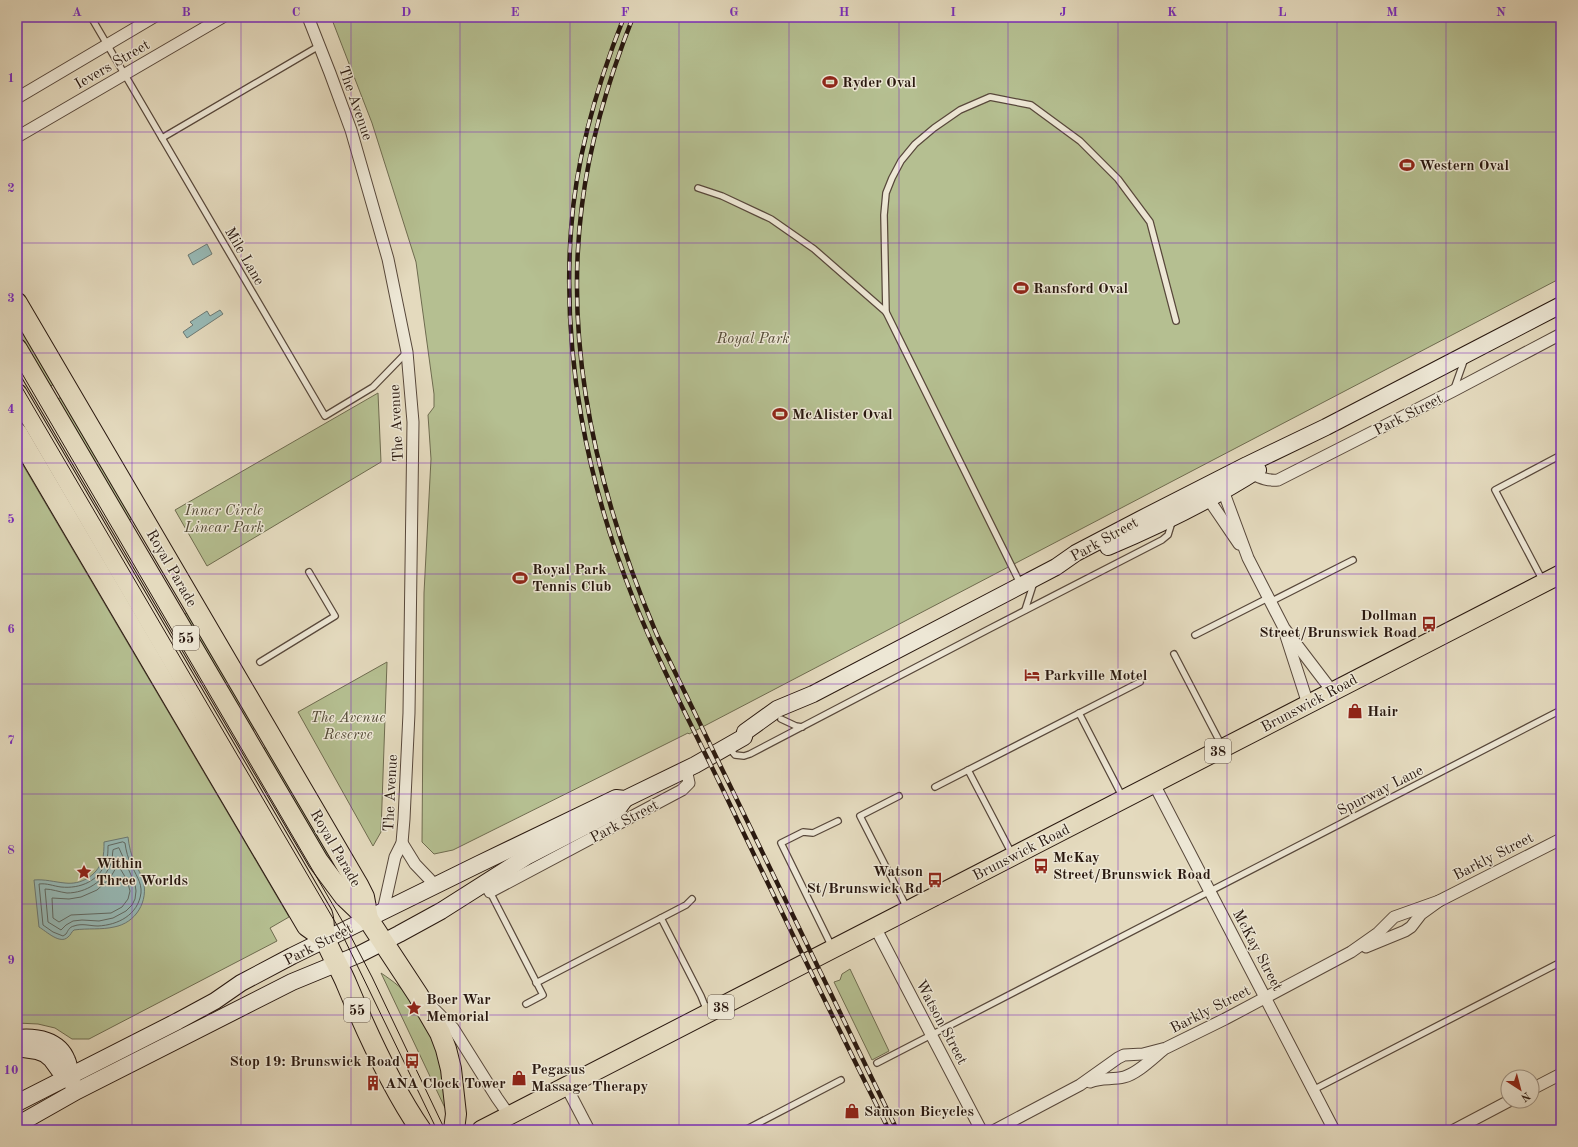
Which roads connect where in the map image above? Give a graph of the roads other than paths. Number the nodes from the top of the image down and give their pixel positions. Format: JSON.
{"nodes":[{"id":1,"x":91,"y":17,"type":"edge"},
{"id":2,"x":154,"y":17,"type":"edge"},
{"id":3,"x":223,"y":17,"type":"edge"},
{"id":4,"x":308,"y":17,"type":"edge"},
{"id":5,"x":107,"y":44,"type":"junction"},
{"id":6,"x":319,"y":46,"type":"junction"},
{"id":7,"x":124,"y":74,"type":"junction"},
{"id":8,"x":17,"y":98,"type":"edge"},
{"id":9,"x":17,"y":137,"type":"edge"},
{"id":10,"x":162,"y":138,"type":"junction"},
{"id":11,"x":698,"y":188,"type":"dead end"},
{"id":12,"x":17,"y":303,"type":"edge"},
{"id":13,"x":1561,"y":305,"type":"edge"},
{"id":14,"x":886,"y":312,"type":"junction"},
{"id":15,"x":1176,"y":321,"type":"dead end"},
{"id":16,"x":1561,"y":334,"type":"edge"},
{"id":17,"x":17,"y":349,"type":"edge"},
{"id":18,"x":1467,"y":354,"type":"junction"},
{"id":19,"x":407,"y":355,"type":"junction"},
{"id":20,"x":62,"y":381,"type":"junction"},
{"id":21,"x":1453,"y":391,"type":"junction"},
{"id":22,"x":42,"y":392,"type":"junction"},
{"id":23,"x":17,"y":394,"type":"edge"},
{"id":24,"x":1326,"y":427,"type":"junction"},
{"id":25,"x":17,"y":433,"type":"edge"},
{"id":26,"x":47,"y":445,"type":"junction"},
{"id":27,"x":29,"y":454,"type":"junction"},
{"id":28,"x":1561,"y":455,"type":"edge"},
{"id":29,"x":1252,"y":474,"type":"junction"},
{"id":30,"x":1220,"y":485,"type":"junction"},
{"id":31,"x":1204,"y":494,"type":"junction"},
{"id":32,"x":1172,"y":510,"type":"junction"},
{"id":33,"x":1248,"y":558,"type":"junction"},
{"id":34,"x":1353,"y":560,"type":"dead end"},
{"id":35,"x":168,"y":561,"type":"junction"},
{"id":36,"x":309,"y":572,"type":"dead end"},
{"id":37,"x":148,"y":574,"type":"junction"},
{"id":38,"x":1561,"y":574,"type":"edge"},
{"id":39,"x":1028,"y":581,"type":"junction"},
{"id":40,"x":1544,"y":583,"type":"junction"},
{"id":41,"x":121,"y":591,"type":"junction"},
{"id":42,"x":1269,"y":600,"type":"junction"},
{"id":43,"x":1025,"y":610,"type":"junction"},
{"id":44,"x":1284,"y":628,"type":"junction"},
{"id":45,"x":1195,"y":635,"type":"dead end"},
{"id":46,"x":1174,"y":654,"type":"dead end"},
{"id":47,"x":260,"y":662,"type":"dead end"},
{"id":48,"x":1140,"y":682,"type":"dead end"},
{"id":49,"x":1332,"y":691,"type":"junction"},
{"id":50,"x":813,"y":694,"type":"junction"},
{"id":51,"x":1308,"y":704,"type":"junction"},
{"id":52,"x":1561,"y":710,"type":"edge"},
{"id":53,"x":1079,"y":713,"type":"junction"},
{"id":54,"x":781,"y":719,"type":"junction"},
{"id":55,"x":802,"y":727,"type":"junction"},
{"id":56,"x":269,"y":733,"type":"junction"},
{"id":57,"x":744,"y":737,"type":"junction"},
{"id":58,"x":248,"y":744,"type":"junction"},
{"id":59,"x":728,"y":747,"type":"junction"},
{"id":60,"x":1223,"y":748,"type":"junction"},
{"id":61,"x":686,"y":770,"type":"junction"},
{"id":62,"x":968,"y":770,"type":"junction"},
{"id":63,"x":1154,"y":784,"type":"junction"},
{"id":64,"x":935,"y":787,"type":"dead end"},
{"id":65,"x":899,"y":796,"type":"dead end"},
{"id":66,"x":625,"y":799,"type":"junction"},
{"id":67,"x":1124,"y":800,"type":"junction"},
{"id":68,"x":838,"y":821,"type":"dead end"},
{"id":69,"x":1561,"y":839,"type":"edge"},
{"id":70,"x":402,"y":843,"type":"junction"},
{"id":71,"x":1013,"y":856,"type":"junction"},
{"id":72,"x":436,"y":886,"type":"junction"},
{"id":73,"x":487,"y":888,"type":"junction"},
{"id":74,"x":1210,"y":891,"type":"junction"},
{"id":75,"x":692,"y":899,"type":"dead end"},
{"id":76,"x":1439,"y":901,"type":"junction"},
{"id":77,"x":908,"y":910,"type":"junction"},
{"id":78,"x":375,"y":915,"type":"junction"},
{"id":79,"x":661,"y":918,"type":"junction"},
{"id":80,"x":875,"y":927,"type":"junction"},
{"id":81,"x":325,"y":939,"type":"junction"},
{"id":82,"x":383,"y":942,"type":"junction"},
{"id":83,"x":833,"y":949,"type":"junction"},
{"id":84,"x":1351,"y":952,"type":"junction"},
{"id":85,"x":1561,"y":962,"type":"edge"},
{"id":86,"x":337,"y":964,"type":"junction"},
{"id":87,"x":536,"y":983,"type":"junction"},
{"id":88,"x":418,"y":995,"type":"junction"},
{"id":89,"x":1266,"y":998,"type":"junction"},
{"id":90,"x":215,"y":1001,"type":"junction"},
{"id":91,"x":526,"y":1004,"type":"dead end"},
{"id":92,"x":708,"y":1013,"type":"junction"},
{"id":93,"x":223,"y":1016,"type":"junction"},
{"id":94,"x":178,"y":1021,"type":"junction"},
{"id":95,"x":931,"y":1034,"type":"junction"},
{"id":96,"x":185,"y":1036,"type":"junction"},
{"id":97,"x":17,"y":1038,"type":"edge"},
{"id":98,"x":17,"y":1048,"type":"edge"},
{"id":99,"x":1166,"y":1048,"type":"junction"},
{"id":100,"x":877,"y":1063,"type":"dead end"},
{"id":101,"x":1561,"y":1074,"type":"edge"},
{"id":102,"x":69,"y":1077,"type":"junction"},
{"id":103,"x":841,"y":1080,"type":"dead end"},
{"id":104,"x":1080,"y":1085,"type":"junction"},
{"id":105,"x":1540,"y":1085,"type":"edge"},
{"id":106,"x":566,"y":1086,"type":"junction"},
{"id":107,"x":1313,"y":1090,"type":"junction"},
{"id":108,"x":76,"y":1091,"type":"junction"},
{"id":109,"x":17,"y":1104,"type":"edge"},
{"id":110,"x":1500,"y":1106,"type":"edge"},
{"id":111,"x":510,"y":1115,"type":"junction"},
{"id":112,"x":17,"y":1125,"type":"edge"},
{"id":113,"x":421,"y":1130,"type":"edge"},
{"id":114,"x":454,"y":1130,"type":"edge"},
{"id":115,"x":481,"y":1130,"type":"edge"},
{"id":116,"x":589,"y":1130,"type":"edge"},
{"id":117,"x":746,"y":1130,"type":"edge"},
{"id":118,"x":981,"y":1130,"type":"edge"},
{"id":119,"x":995,"y":1130,"type":"edge"},
{"id":120,"x":1334,"y":1130,"type":"edge"},
{"id":121,"x":1454,"y":1130,"type":"edge"}],
"edges":[{"from":1,"to":5,"type":"lane","name":"Mile Lane"},
{"from":2,"to":5,"type":"street","name":"Ievers Street"},
{"from":3,"to":7,"type":"street","name":"Ievers Street"},
{"from":4,"to":6,"type":"street","name":"The Avenue"},
{"from":5,"to":7,"type":"lane","name":"Mile Lane"},
{"from":5,"to":8,"type":"street","name":"Ievers Street"},
{"from":6,"to":10,"type":"lane"},
{"from":6,"to":19,"type":"street","name":"The Avenue"},
{"from":7,"to":9,"type":"street","name":"Ievers Street"},
{"from":7,"to":10,"type":"lane","name":"Mile Lane"},
{"from":10,"to":19,"type":"lane","name":"Mile Lane"},
{"from":11,"to":14,"type":"lane"},
{"from":12,"to":20,"type":"highway","name":"Royal Parade","number":"55"},
{"from":13,"to":18,"type":"street","name":"Park Street"},
{"from":14,"to":15,"type":"lane"},
{"from":14,"to":39,"type":"lane"},
{"from":16,"to":21,"type":"street","name":"Park Street"},
{"from":17,"to":22,"type":"highway","name":"Royal Parade","number":"55"},
{"from":18,"to":21,"type":"lane"},
{"from":18,"to":24,"type":"street","name":"Park Street"},
{"from":19,"to":70,"type":"street","name":"The Avenue"},
{"from":20,"to":22,"type":"highway"},
{"from":20,"to":35,"type":"highway","name":"Royal Parade","number":"55"},
{"from":21,"to":29,"type":"street","name":"Park Street"},
{"from":22,"to":37,"type":"highway","name":"Royal Parade","number":"55"},
{"from":23,"to":26,"type":"highway","number":"55"},
{"from":24,"to":29,"type":"street","name":"Park Street"},
{"from":24,"to":30,"type":"street","name":"Park Street"},
{"from":25,"to":27,"type":"highway","number":"55"},
{"from":26,"to":27,"type":"highway"},
{"from":26,"to":41,"type":"highway","number":"55"},
{"from":27,"to":41,"type":"highway","number":"55"},
{"from":28,"to":40,"type":"lane"},
{"from":29,"to":30,"type":"street","name":"Park Street"},
{"from":30,"to":31,"type":"street","name":"Park Street"},
{"from":30,"to":33,"type":"street"},
{"from":31,"to":32,"type":"street","name":"Park Street"},
{"from":31,"to":33,"type":"street"},
{"from":32,"to":39,"type":"street","name":"Park Street"},
{"from":32,"to":43,"type":"lane"},
{"from":33,"to":42,"type":"street"},
{"from":34,"to":42,"type":"lane"},
{"from":35,"to":37,"type":"highway"},
{"from":35,"to":56,"type":"highway","name":"Royal Parade","number":"55"},
{"from":36,"to":47,"type":"lane"},
{"from":37,"to":41,"type":"highway"},
{"from":37,"to":58,"type":"highway","name":"Royal Parade","number":"55"},
{"from":38,"to":40,"type":"main road","name":"Brunswick Road","number":"38"},
{"from":39,"to":43,"type":"lane"},
{"from":39,"to":50,"type":"street","name":"Park Street"},
{"from":40,"to":49,"type":"main road","name":"Brunswick Road","number":"38"},
{"from":41,"to":81,"type":"highway","number":"55"},
{"from":42,"to":44,"type":"street"},
{"from":42,"to":45,"type":"lane"},
{"from":43,"to":55,"type":"lane"},
{"from":44,"to":49,"type":"street"},
{"from":44,"to":51,"type":"street"},
{"from":46,"to":60,"type":"lane"},
{"from":48,"to":53,"type":"lane"},
{"from":49,"to":51,"type":"main road","name":"Brunswick Road","number":"38"},
{"from":50,"to":54,"type":"street","name":"Park Street"},
{"from":50,"to":57,"type":"street","name":"Park Street"},
{"from":51,"to":60,"type":"main road","name":"Brunswick Road","number":"38"},
{"from":52,"to":74,"type":"lane","name":"Spurway Lane"},
{"from":53,"to":62,"type":"lane"},
{"from":53,"to":67,"type":"lane"},
{"from":54,"to":55,"type":"lane"},
{"from":54,"to":57,"type":"street","name":"Park Street"},
{"from":55,"to":59,"type":"lane"},
{"from":56,"to":58,"type":"highway"},
{"from":56,"to":78,"type":"highway","name":"Royal Parade","number":"55"},
{"from":57,"to":59,"type":"street","name":"Park Street"},
{"from":58,"to":78,"type":"highway","name":"Royal Parade","number":"55"},
{"from":59,"to":61,"type":"street","name":"Park Street"},
{"from":60,"to":63,"type":"main road","name":"Brunswick Road","number":"38"},
{"from":61,"to":66,"type":"street","name":"Park Street"},
{"from":61,"to":73,"type":"street","name":"Park Street"},
{"from":62,"to":64,"type":"lane"},
{"from":62,"to":71,"type":"lane"},
{"from":63,"to":67,"type":"main road","name":"Brunswick Road","number":"38"},
{"from":63,"to":74,"type":"street","name":"McKay Street"},
{"from":65,"to":77,"type":"lane"},
{"from":66,"to":72,"type":"street","name":"Park Street"},
{"from":66,"to":73,"type":"street","name":"Park Street"},
{"from":67,"to":71,"type":"main road","name":"Brunswick Road","number":"38"},
{"from":68,"to":83,"type":"lane"},
{"from":69,"to":76,"type":"street","name":"Barkly Street"},
{"from":70,"to":72,"type":"street","name":"The Avenue"},
{"from":70,"to":78,"type":"street","name":"The Avenue"},
{"from":71,"to":77,"type":"main road","name":"Brunswick Road","number":"38"},
{"from":72,"to":78,"type":"street","name":"Park Street"},
{"from":73,"to":82,"type":"street","name":"Park Street"},
{"from":73,"to":87,"type":"lane"},
{"from":74,"to":89,"type":"street","name":"McKay Street"},
{"from":74,"to":95,"type":"lane","name":"Spurway Lane"},
{"from":75,"to":79,"type":"lane"},
{"from":76,"to":84,"type":"street","name":"Barkly Street"},
{"from":76,"to":84,"type":"street","name":"Barkly Street"},
{"from":77,"to":80,"type":"main road","name":"Brunswick Road","number":"38"},
{"from":78,"to":81,"type":"street","name":"Park Street"},
{"from":78,"to":82,"type":"highway","name":"Royal Parade","number":"55"},
{"from":79,"to":87,"type":"lane"},
{"from":79,"to":92,"type":"lane"},
{"from":80,"to":83,"type":"main road","name":"Brunswick Road","number":"38"},
{"from":80,"to":95,"type":"street","name":"Watson Street"},
{"from":81,"to":86,"type":"highway","number":"55"},
{"from":81,"to":90,"type":"street","name":"Park Street"},
{"from":82,"to":86,"type":"street","name":"Park Street"},
{"from":82,"to":88,"type":"highway","name":"Royal Parade","number":"55"},
{"from":83,"to":92,"type":"main road","name":"Brunswick Road","number":"38"},
{"from":84,"to":89,"type":"street","name":"Barkly Street"},
{"from":85,"to":107,"type":"lane"},
{"from":86,"to":93,"type":"street","name":"Park Street"},
{"from":86,"to":113,"type":"highway","number":"55"},
{"from":87,"to":91,"type":"lane"},
{"from":88,"to":111,"type":"street","name":"Royal Parade"},
{"from":88,"to":114,"type":"highway","name":"Royal Parade","number":"55"},
{"from":89,"to":99,"type":"street","name":"Barkly Street"},
{"from":89,"to":107,"type":"street","name":"McKay Street"},
{"from":90,"to":93,"type":"street"},
{"from":90,"to":94,"type":"street","name":"Park Street"},
{"from":92,"to":106,"type":"main road","name":"Brunswick Road","number":"38"},
{"from":93,"to":96,"type":"street","name":"Park Street"},
{"from":94,"to":96,"type":"street"},
{"from":94,"to":102,"type":"street","name":"Park Street"},
{"from":95,"to":100,"type":"lane","name":"Spurway Lane"},
{"from":95,"to":118,"type":"street","name":"Watson Street"},
{"from":96,"to":108,"type":"street","name":"Park Street"},
{"from":97,"to":102,"type":"street"},
{"from":98,"to":102,"type":"street"},
{"from":99,"to":104,"type":"street","name":"Barkly Street"},
{"from":99,"to":104,"type":"street","name":"Barkly Street"},
{"from":101,"to":105,"type":"street"},
{"from":102,"to":108,"type":"street"},
{"from":102,"to":109,"type":"street","name":"Park Street"},
{"from":103,"to":117,"type":"lane"},
{"from":104,"to":119,"type":"street","name":"Barkly Street"},
{"from":106,"to":111,"type":"main road","name":"Brunswick Road","number":"38"},
{"from":106,"to":116,"type":"street"},
{"from":107,"to":120,"type":"street","name":"McKay Street"},
{"from":108,"to":112,"type":"street","name":"Park Street"},
{"from":110,"to":121,"type":"street"},
{"from":111,"to":115,"type":"main road","name":"Brunswick Road","number":"38"}]}
